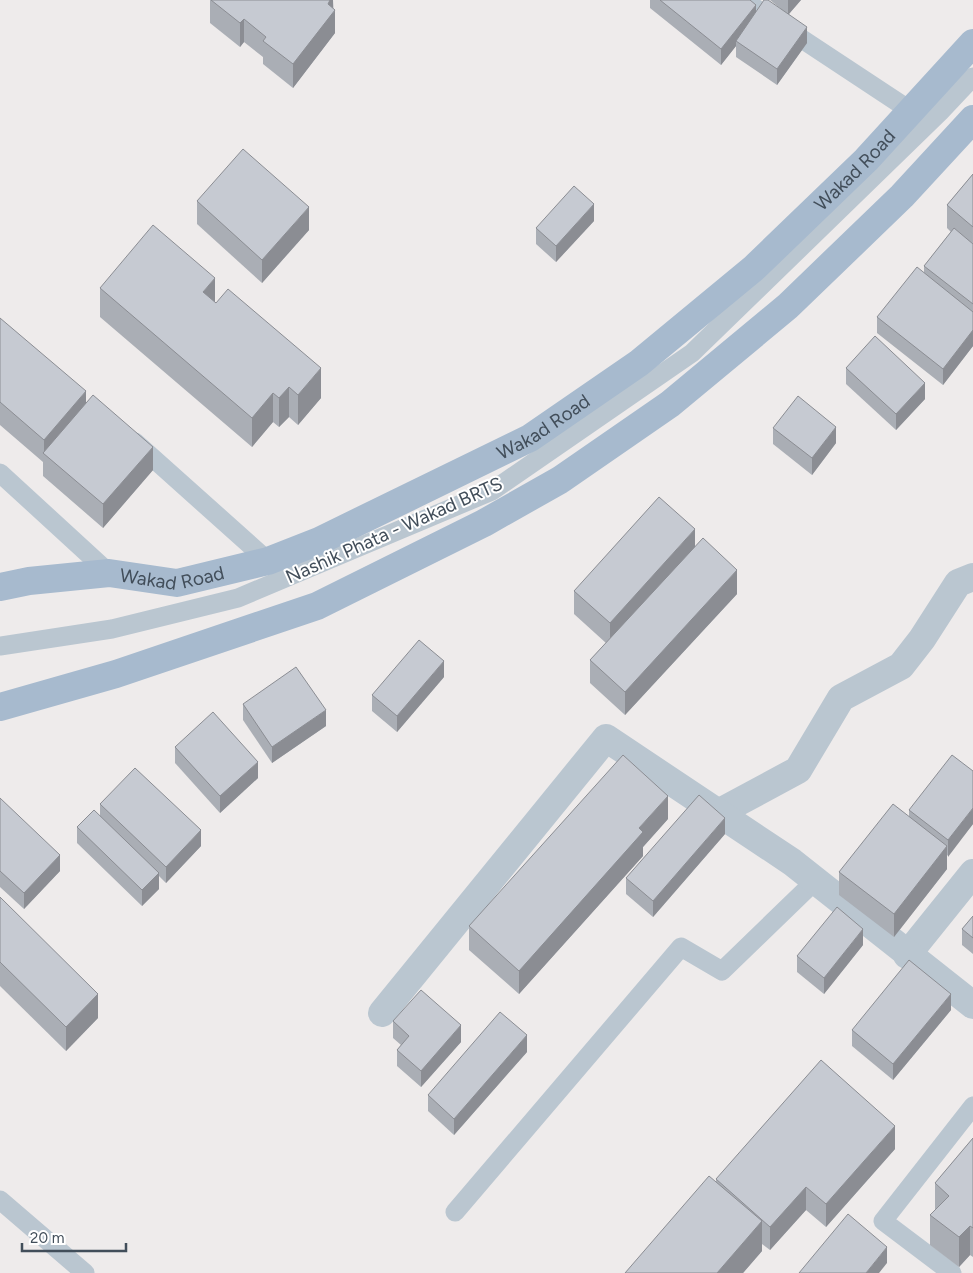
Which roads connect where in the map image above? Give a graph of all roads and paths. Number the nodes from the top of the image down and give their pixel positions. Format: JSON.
{"nodes":[{"id":1,"x":744,"y":0,"type":"edge"},
{"id":2,"x":973,"y":43,"type":"edge"},
{"id":3,"x":973,"y":77,"type":"edge"},
{"id":4,"x":911,"y":110,"type":"junction"},
{"id":5,"x":973,"y":119,"type":"edge"},
{"id":6,"x":121,"y":429,"type":"edge"},
{"id":7,"x":0,"y":473,"type":"edge"},
{"id":8,"x":268,"y":560,"type":"junction"},
{"id":9,"x":109,"y":573,"type":"junction"},
{"id":10,"x":973,"y":577,"type":"edge"},
{"id":11,"x":0,"y":587,"type":"edge"},
{"id":12,"x":0,"y":646,"type":"edge"},
{"id":13,"x":0,"y":707,"type":"edge"},
{"id":14,"x":718,"y":813,"type":"junction"},
{"id":15,"x":973,"y":873,"type":"edge"},
{"id":16,"x":815,"y":881,"type":"junction"},
{"id":17,"x":907,"y":955,"type":"junction"},
{"id":18,"x":973,"y":1005,"type":"edge"},
{"id":19,"x":382,"y":1013,"type":"dead end"},
{"id":20,"x":973,"y":1106,"type":"edge"},
{"id":21,"x":0,"y":1200,"type":"edge"},
{"id":22,"x":454,"y":1212,"type":"dead end"},
{"id":23,"x":85,"y":1273,"type":"edge"},
{"id":24,"x":952,"y":1273,"type":"edge"}],
"edges":[{"from":1,"to":4,"type":"lane"},
{"from":2,"to":4,"type":"main road","name":"Wakad Road"},
{"from":3,"to":12,"type":"lane","name":"Nashik Phata - Wakad BRTS"},
{"from":4,"to":8,"type":"main road","name":"Wakad Road"},
{"from":5,"to":13,"type":"main road"},
{"from":6,"to":8,"type":"lane"},
{"from":7,"to":9,"type":"lane"},
{"from":8,"to":9,"type":"main road","name":"Wakad Road"},
{"from":9,"to":11,"type":"main road","name":"Wakad Road"},
{"from":10,"to":14,"type":"street"},
{"from":14,"to":16,"type":"street"},
{"from":14,"to":19,"type":"street"},
{"from":15,"to":17,"type":"street"},
{"from":16,"to":17,"type":"street"},
{"from":16,"to":22,"type":"lane"},
{"from":17,"to":18,"type":"street"},
{"from":20,"to":24,"type":"lane"},
{"from":21,"to":23,"type":"lane"}]}
